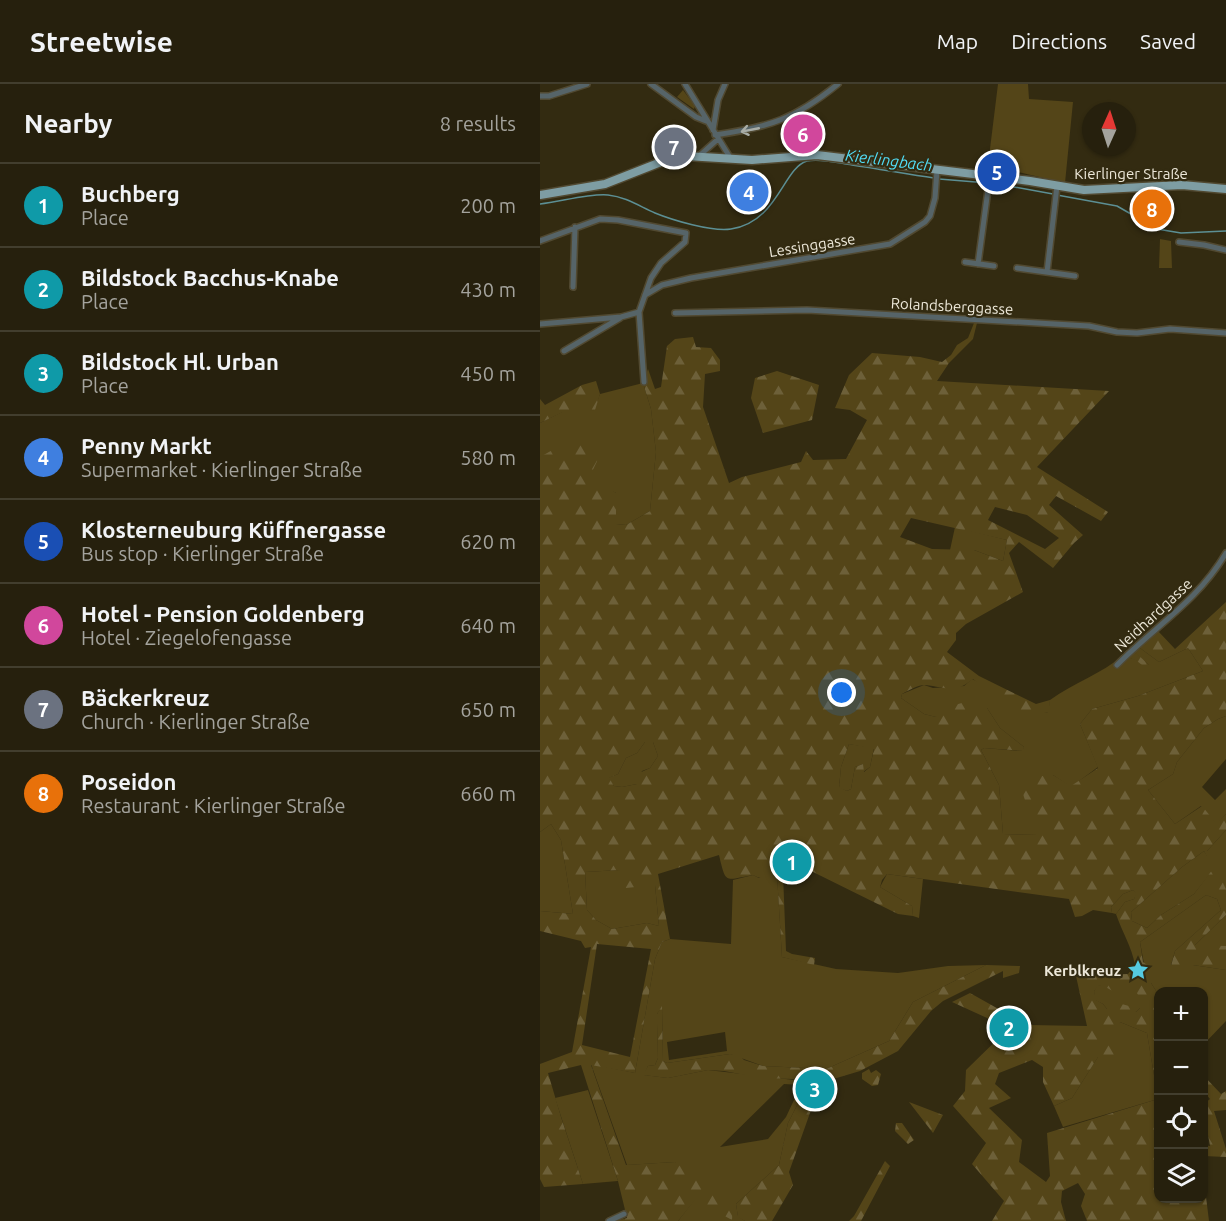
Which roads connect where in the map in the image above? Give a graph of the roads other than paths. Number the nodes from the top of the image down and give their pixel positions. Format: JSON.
{"nodes":[{"id":1,"x":587,"y":84,"type":"edge"},
{"id":2,"x":651,"y":84,"type":"edge"},
{"id":3,"x":685,"y":84,"type":"edge"},
{"id":4,"x":725,"y":84,"type":"edge"},
{"id":5,"x":838,"y":84,"type":"edge"},
{"id":6,"x":540,"y":96,"type":"edge"},
{"id":7,"x":706,"y":121,"type":"junction"},
{"id":8,"x":715,"y":135,"type":"junction"},
{"id":9,"x":699,"y":156,"type":"junction"},
{"id":10,"x":731,"y":159,"type":"junction"},
{"id":11,"x":937,"y":175,"type":"junction"},
{"id":12,"x":989,"y":180,"type":"junction"},
{"id":13,"x":1057,"y":188,"type":"junction"},
{"id":14,"x":1226,"y":189,"type":"edge"},
{"id":15,"x":540,"y":195,"type":"edge"},
{"id":16,"x":575,"y":227,"type":"junction"},
{"id":17,"x":540,"y":241,"type":"edge"},
{"id":18,"x":1179,"y":242,"type":"dead end"},
{"id":19,"x":1226,"y":250,"type":"edge"},
{"id":20,"x":965,"y":262,"type":"dead end"},
{"id":21,"x":978,"y":264,"type":"junction"},
{"id":22,"x":994,"y":266,"type":"dead end"},
{"id":23,"x":1017,"y":268,"type":"dead end"},
{"id":24,"x":1047,"y":272,"type":"junction"},
{"id":25,"x":1075,"y":276,"type":"dead end"},
{"id":26,"x":573,"y":287,"type":"dead end"},
{"id":27,"x":645,"y":295,"type":"junction"},
{"id":28,"x":639,"y":312,"type":"junction"},
{"id":29,"x":675,"y":313,"type":"dead end"},
{"id":30,"x":621,"y":317,"type":"junction"},
{"id":31,"x":540,"y":324,"type":"edge"},
{"id":32,"x":1226,"y":333,"type":"edge"},
{"id":33,"x":564,"y":351,"type":"dead end"},
{"id":34,"x":644,"y":382,"type":"dead end"},
{"id":35,"x":1226,"y":553,"type":"edge"},
{"id":36,"x":1117,"y":665,"type":"dead end"},
{"id":37,"x":624,"y":1214,"type":"dead end"},
{"id":38,"x":609,"y":1221,"type":"edge"}],
"edges":[{"from":1,"to":6,"type":"street"},
{"from":2,"to":7,"type":"street"},
{"from":3,"to":7,"type":"street"},
{"from":4,"to":8,"type":"street"},
{"from":5,"to":8,"type":"street","one_way":true},
{"from":7,"to":8,"type":"street"},
{"from":8,"to":9,"type":"street"},
{"from":8,"to":10,"type":"street"},
{"from":9,"to":10,"type":"main road","name":"Kierlinger Straße"},
{"from":9,"to":15,"type":"main road","name":"Kierlinger Straße"},
{"from":10,"to":11,"type":"main road","name":"Kierlinger Straße"},
{"from":11,"to":12,"type":"main road","name":"Kierlinger Straße"},
{"from":11,"to":27,"type":"street","name":"Lessinggasse"},
{"from":12,"to":13,"type":"main road","name":"Kierlinger Straße"},
{"from":12,"to":21,"type":"street"},
{"from":13,"to":14,"type":"main road","name":"Kierlinger Straße"},
{"from":13,"to":24,"type":"street"},
{"from":16,"to":17,"type":"street"},
{"from":16,"to":26,"type":"street"},
{"from":16,"to":27,"type":"street"},
{"from":18,"to":19,"type":"street"},
{"from":20,"to":21,"type":"street"},
{"from":21,"to":22,"type":"street"},
{"from":23,"to":24,"type":"street"},
{"from":24,"to":25,"type":"street"},
{"from":27,"to":28,"type":"street"},
{"from":28,"to":30,"type":"street"},
{"from":28,"to":34,"type":"street"},
{"from":29,"to":32,"type":"street","name":"Rolandsberggasse"},
{"from":30,"to":31,"type":"street"},
{"from":30,"to":33,"type":"street"},
{"from":35,"to":36,"type":"street","name":"Neidhardgasse"},
{"from":37,"to":38,"type":"street"}]}
